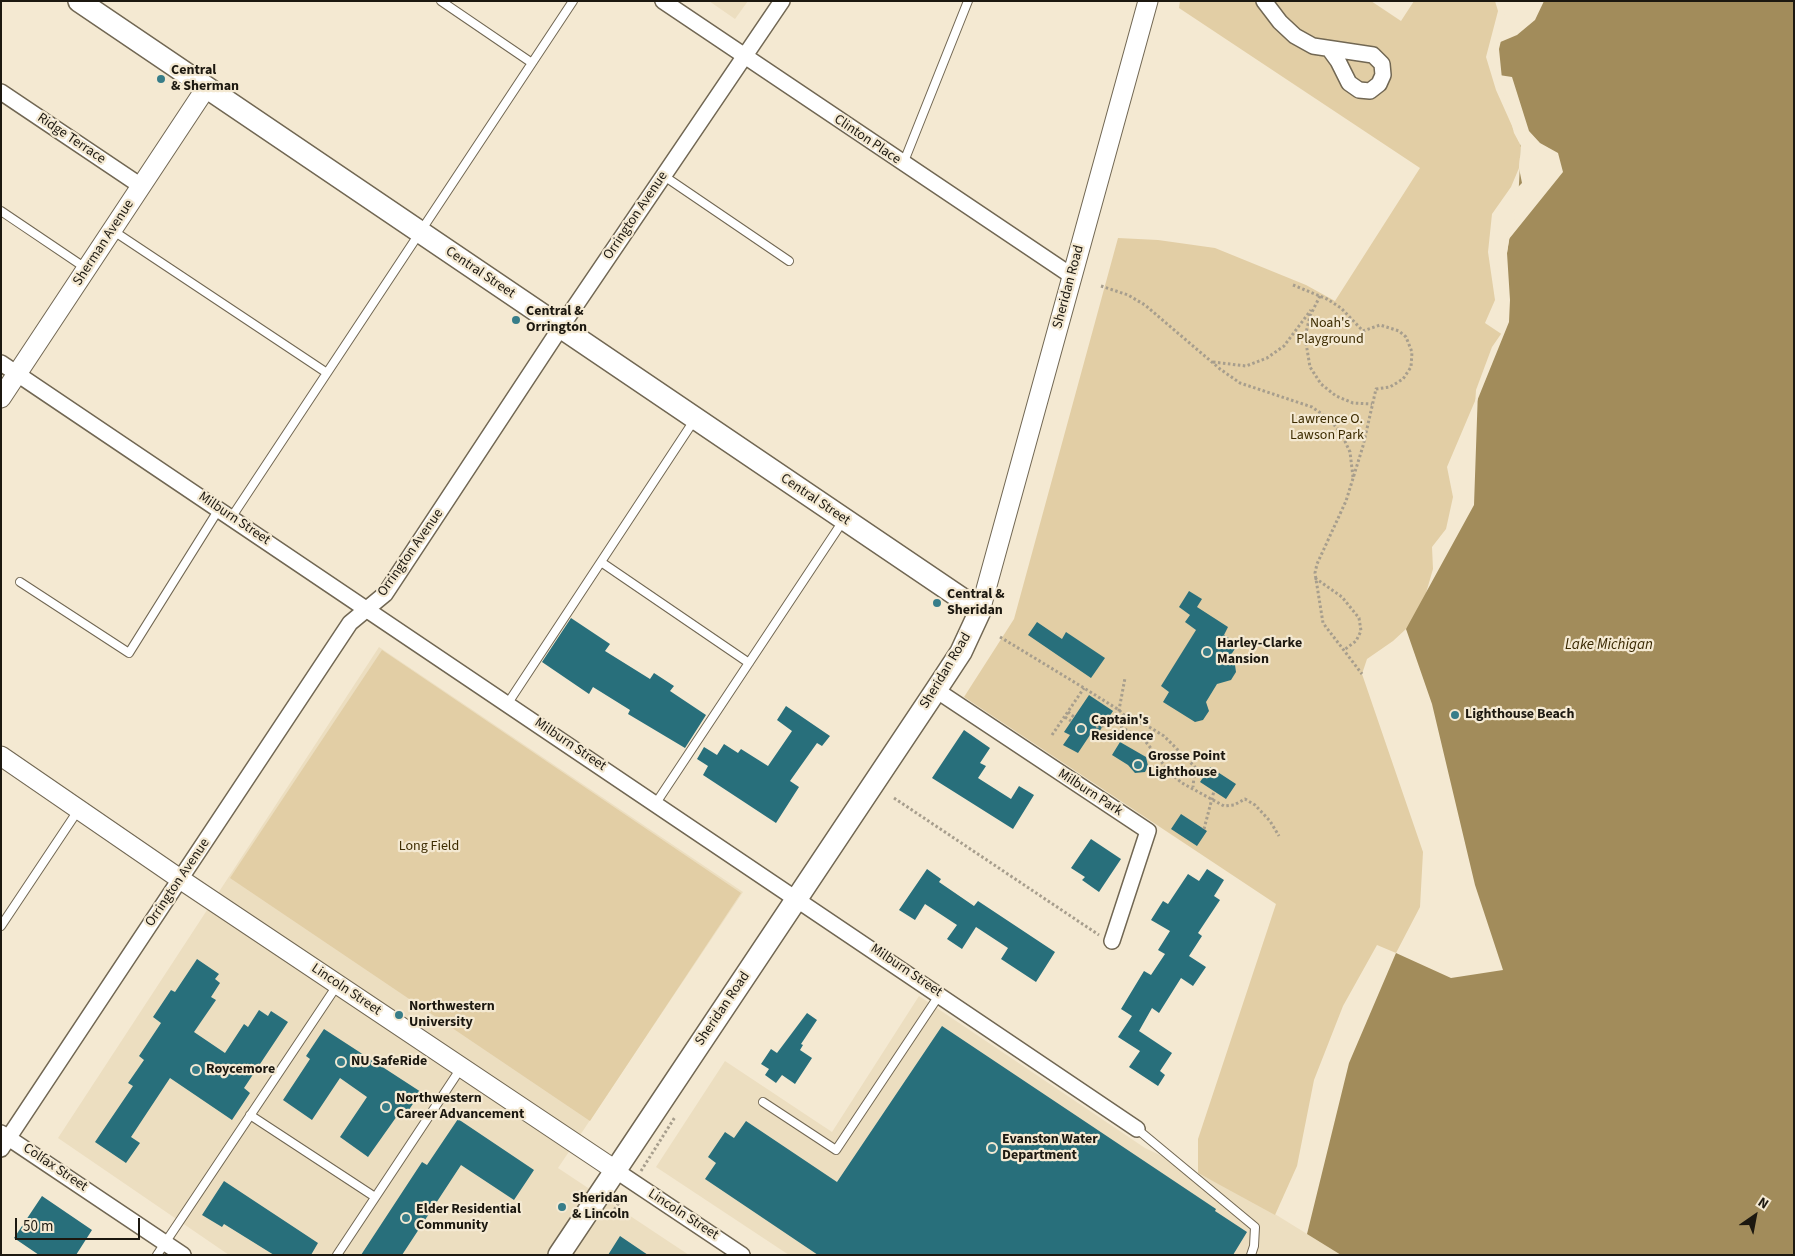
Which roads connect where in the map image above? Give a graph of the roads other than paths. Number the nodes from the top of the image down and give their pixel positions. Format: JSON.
{"nodes":[{"id":1,"x":79,"y":1,"type":"edge"},
{"id":2,"x":441,"y":1,"type":"edge"},
{"id":3,"x":573,"y":1,"type":"edge"},
{"id":4,"x":663,"y":1,"type":"edge"},
{"id":5,"x":782,"y":1,"type":"edge"},
{"id":6,"x":968,"y":1,"type":"edge"},
{"id":7,"x":1148,"y":1,"type":"edge"},
{"id":8,"x":1264,"y":1,"type":"edge"},
{"id":9,"x":1330,"y":50,"type":"dead end"},
{"id":10,"x":744,"y":57,"type":"junction"},
{"id":11,"x":532,"y":63,"type":"junction"},
{"id":12,"x":206,"y":88,"type":"junction"},
{"id":13,"x":1,"y":92,"type":"edge"},
{"id":14,"x":903,"y":164,"type":"junction"},
{"id":15,"x":664,"y":176,"type":"junction"},
{"id":16,"x":141,"y":186,"type":"junction"},
{"id":17,"x":1,"y":211,"type":"edge"},
{"id":18,"x":112,"y":230,"type":"junction"},
{"id":19,"x":420,"y":232,"type":"junction"},
{"id":20,"x":788,"y":261,"type":"dead end"},
{"id":21,"x":87,"y":269,"type":"junction"},
{"id":22,"x":1072,"y":276,"type":"junction"},
{"id":23,"x":561,"y":328,"type":"junction"},
{"id":24,"x":1,"y":363,"type":"edge"},
{"id":25,"x":326,"y":373,"type":"junction"},
{"id":26,"x":17,"y":374,"type":"junction"},
{"id":27,"x":1,"y":398,"type":"edge"},
{"id":28,"x":695,"y":418,"type":"junction"},
{"id":29,"x":225,"y":514,"type":"junction"},
{"id":30,"x":845,"y":519,"type":"junction"},
{"id":31,"x":601,"y":562,"type":"junction"},
{"id":32,"x":20,"y":582,"type":"dead end"},
{"id":33,"x":368,"y":609,"type":"junction"},
{"id":34,"x":980,"y":611,"type":"junction"},
{"id":35,"x":750,"y":663,"type":"junction"},
{"id":36,"x":936,"y":690,"type":"junction"},
{"id":37,"x":508,"y":704,"type":"junction"},
{"id":38,"x":1,"y":756,"type":"edge"},
{"id":39,"x":656,"y":803,"type":"junction"},
{"id":40,"x":79,"y":809,"type":"junction"},
{"id":41,"x":180,"y":879,"type":"junction"},
{"id":42,"x":797,"y":898,"type":"junction"},
{"id":43,"x":1,"y":926,"type":"edge"},
{"id":44,"x":1112,"y":941,"type":"road end"},
{"id":45,"x":338,"y":984,"type":"junction"},
{"id":46,"x":940,"y":994,"type":"junction"},
{"id":47,"x":461,"y":1068,"type":"junction"},
{"id":48,"x":763,"y":1102,"type":"dead end"},
{"id":49,"x":250,"y":1115,"type":"junction"},
{"id":50,"x":1137,"y":1129,"type":"joint"},
{"id":51,"x":4,"y":1140,"type":"edge"},
{"id":52,"x":615,"y":1170,"type":"junction"},
{"id":53,"x":375,"y":1197,"type":"junction"},
{"id":54,"x":161,"y":1249,"type":"edge"},
{"id":55,"x":182,"y":1255,"type":"edge"},
{"id":56,"x":337,"y":1255,"type":"edge"},
{"id":57,"x":559,"y":1255,"type":"edge"},
{"id":58,"x":742,"y":1255,"type":"edge"},
{"id":59,"x":1251,"y":1255,"type":"edge"}],
"edges":[{"from":1,"to":12,"type":"main road","name":"Central Street"},
{"from":2,"to":11,"type":"lane"},
{"from":3,"to":11,"type":"lane"},
{"from":4,"to":10,"type":"street","name":"Clinton Place"},
{"from":5,"to":10,"type":"street","name":"Orrington Avenue"},
{"from":6,"to":14,"type":"lane"},
{"from":7,"to":22,"type":"street","name":"Sheridan Road"},
{"from":8,"to":9,"type":"street"},
{"from":10,"to":14,"type":"street","name":"Clinton Place"},
{"from":10,"to":15,"type":"street","name":"Orrington Avenue"},
{"from":11,"to":19,"type":"lane"},
{"from":12,"to":16,"type":"street","name":"Sherman Avenue"},
{"from":12,"to":19,"type":"main road","name":"Central Street"},
{"from":13,"to":16,"type":"street","name":"Ridge Terrace"},
{"from":14,"to":22,"type":"street","name":"Clinton Place"},
{"from":15,"to":20,"type":"lane"},
{"from":15,"to":23,"type":"street","name":"Orrington Avenue"},
{"from":16,"to":18,"type":"street","name":"Sherman Avenue"},
{"from":17,"to":21,"type":"lane"},
{"from":18,"to":21,"type":"street","name":"Sherman Avenue"},
{"from":18,"to":25,"type":"lane"},
{"from":19,"to":23,"type":"main road","name":"Central Street"},
{"from":19,"to":25,"type":"lane"},
{"from":21,"to":26,"type":"street","name":"Sherman Avenue"},
{"from":22,"to":34,"type":"street","name":"Sheridan Road"},
{"from":23,"to":28,"type":"main road","name":"Central Street"},
{"from":23,"to":33,"type":"street","name":"Orrington Avenue"},
{"from":24,"to":26,"type":"street","name":"Milburn Street"},
{"from":25,"to":29,"type":"lane"},
{"from":26,"to":27,"type":"street","name":"Sherman Avenue"},
{"from":26,"to":29,"type":"street","name":"Milburn Street"},
{"from":28,"to":30,"type":"main road","name":"Central Street"},
{"from":28,"to":31,"type":"lane"},
{"from":29,"to":32,"type":"lane"},
{"from":29,"to":33,"type":"street","name":"Milburn Street"},
{"from":30,"to":34,"type":"main road","name":"Central Street"},
{"from":30,"to":35,"type":"lane"},
{"from":31,"to":35,"type":"lane"},
{"from":31,"to":37,"type":"lane"},
{"from":33,"to":37,"type":"street","name":"Milburn Street"},
{"from":33,"to":41,"type":"street","name":"Orrington Avenue"},
{"from":34,"to":36,"type":"main road","name":"Sheridan Road"},
{"from":35,"to":39,"type":"lane"},
{"from":36,"to":42,"type":"main road","name":"Sheridan Road"},
{"from":36,"to":44,"type":"street","name":"Milburn Park"},
{"from":37,"to":39,"type":"street","name":"Milburn Street"},
{"from":38,"to":40,"type":"street","name":"Lincoln Street"},
{"from":39,"to":42,"type":"street","name":"Milburn Street"},
{"from":40,"to":41,"type":"street","name":"Lincoln Street"},
{"from":40,"to":43,"type":"lane"},
{"from":41,"to":45,"type":"street","name":"Lincoln Street"},
{"from":41,"to":51,"type":"street","name":"Orrington Avenue"},
{"from":42,"to":46,"type":"street","name":"Milburn Street"},
{"from":42,"to":52,"type":"main road","name":"Sheridan Road"},
{"from":45,"to":47,"type":"street","name":"Lincoln Street"},
{"from":45,"to":49,"type":"lane"},
{"from":46,"to":48,"type":"lane"},
{"from":46,"to":50,"type":"street","name":"Milburn Street"},
{"from":47,"to":52,"type":"street","name":"Lincoln Street"},
{"from":47,"to":53,"type":"lane"},
{"from":49,"to":53,"type":"lane"},
{"from":49,"to":54,"type":"lane"},
{"from":50,"to":59,"type":"lane"},
{"from":51,"to":54,"type":"street","name":"Colfax Street"},
{"from":52,"to":57,"type":"main road","name":"Sheridan Road"},
{"from":52,"to":58,"type":"street","name":"Lincoln Street"},
{"from":53,"to":56,"type":"lane"},
{"from":54,"to":55,"type":"street","name":"Colfax Street"}]}
